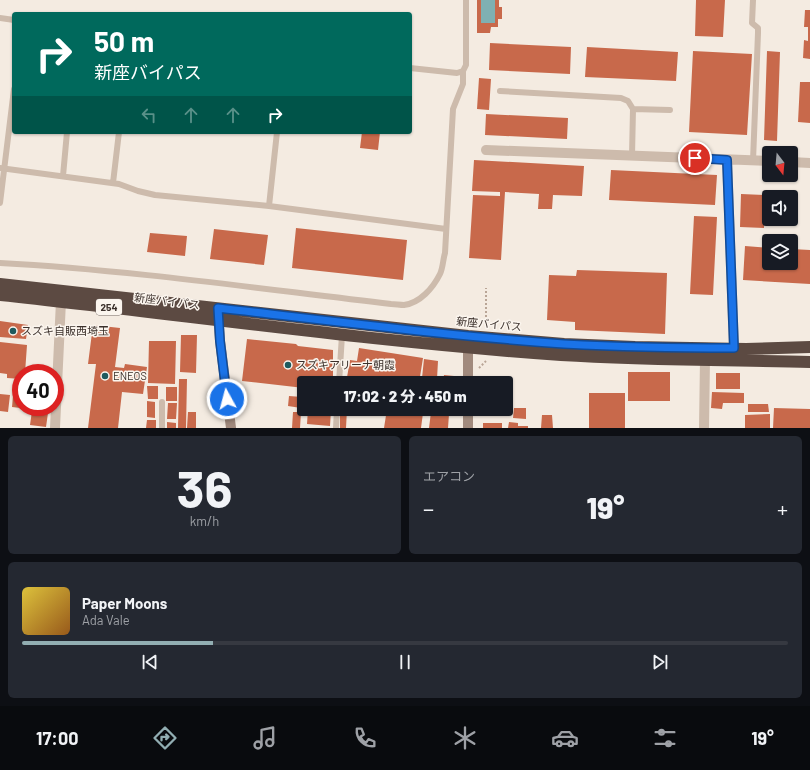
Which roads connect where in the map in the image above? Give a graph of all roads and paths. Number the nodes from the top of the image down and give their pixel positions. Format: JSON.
{"nodes":[{"id":1,"x":466,"y":0,"type":"edge"},
{"id":2,"x":753,"y":0,"type":"edge"},
{"id":3,"x":0,"y":18,"type":"edge"},
{"id":4,"x":12,"y":20,"type":"edge"},
{"id":5,"x":412,"y":68,"type":"edge"},
{"id":6,"x":463,"y":71,"type":"junction"},
{"id":7,"x":500,"y":91,"type":"dead end"},
{"id":8,"x":12,"y":102,"type":"edge"},
{"id":9,"x":633,"y":109,"type":"junction"},
{"id":10,"x":670,"y":110,"type":"dead end"},
{"id":11,"x":67,"y":134,"type":"edge"},
{"id":12,"x":119,"y":134,"type":"edge"},
{"id":13,"x":277,"y":134,"type":"edge"},
{"id":14,"x":486,"y":150,"type":"dead end"},
{"id":15,"x":632,"y":156,"type":"junction"},
{"id":16,"x":727,"y":160,"type":"junction"},
{"id":17,"x":753,"y":161,"type":"junction"},
{"id":18,"x":762,"y":162,"type":"edge"},
{"id":19,"x":798,"y":162,"type":"edge"},
{"id":20,"x":810,"y":163,"type":"edge"},
{"id":21,"x":2,"y":168,"type":"edge"},
{"id":22,"x":62,"y":176,"type":"junction"},
{"id":23,"x":113,"y":183,"type":"junction"},
{"id":24,"x":0,"y":203,"type":"edge"},
{"id":25,"x":269,"y":206,"type":"junction"},
{"id":26,"x":446,"y":229,"type":"junction"},
{"id":27,"x":0,"y":263,"type":"edge"},
{"id":28,"x":0,"y":284,"type":"edge"},
{"id":29,"x":486,"y":288,"type":"dead end"},
{"id":30,"x":0,"y":295,"type":"edge"},
{"id":31,"x":61,"y":301,"type":"junction"},
{"id":32,"x":486,"y":302,"type":"dead end"},
{"id":33,"x":218,"y":314,"type":"junction"},
{"id":34,"x":342,"y":335,"type":"junction"},
{"id":35,"x":468,"y":342,"type":"junction"},
{"id":36,"x":810,"y":347,"type":"edge"},
{"id":37,"x":734,"y":348,"type":"junction"},
{"id":38,"x":705,"y":360,"type":"junction"},
{"id":39,"x":810,"y":362,"type":"edge"},
{"id":40,"x":339,"y":376,"type":"edge"},
{"id":41,"x":468,"y":376,"type":"edge"},
{"id":42,"x":162,"y":402,"type":"dead end"},
{"id":43,"x":337,"y":416,"type":"edge"},
{"id":44,"x":468,"y":416,"type":"edge"},
{"id":45,"x":55,"y":428,"type":"edge"},
{"id":46,"x":162,"y":428,"type":"edge"},
{"id":47,"x":231,"y":428,"type":"edge"},
{"id":48,"x":336,"y":428,"type":"edge"},
{"id":49,"x":468,"y":428,"type":"edge"},
{"id":50,"x":704,"y":428,"type":"edge"}],
"edges":[{"from":1,"to":6,"type":"lane"},
{"from":2,"to":17,"type":"lane"},
{"from":3,"to":4,"type":"lane"},
{"from":5,"to":6,"type":"lane"},
{"from":6,"to":26,"type":"lane"},
{"from":7,"to":9,"type":"lane"},
{"from":8,"to":21,"type":"lane"},
{"from":9,"to":10,"type":"lane"},
{"from":9,"to":15,"type":"lane"},
{"from":11,"to":22,"type":"lane"},
{"from":12,"to":23,"type":"lane"},
{"from":13,"to":25,"type":"lane"},
{"from":14,"to":15,"type":"street"},
{"from":15,"to":16,"type":"street"},
{"from":16,"to":17,"type":"street"},
{"from":16,"to":37,"type":"street"},
{"from":17,"to":18,"type":"street"},
{"from":19,"to":20,"type":"street"},
{"from":21,"to":22,"type":"lane"},
{"from":21,"to":24,"type":"lane"},
{"from":22,"to":23,"type":"lane"},
{"from":23,"to":25,"type":"lane"},
{"from":25,"to":26,"type":"lane"},
{"from":26,"to":27,"type":"lane"},
{"from":28,"to":33,"type":"highway","name":"新座バイパス","number":"254"},
{"from":29,"to":32,"type":"path"},
{"from":30,"to":31,"type":"highway","name":"新座バイパス","number":"254"},
{"from":31,"to":33,"type":"highway","name":"新座バイパス","number":"254"},
{"from":31,"to":45,"type":"street"},
{"from":33,"to":34,"type":"highway","name":"新座バイパス","number":"254"},
{"from":33,"to":35,"type":"highway","name":"新座バイパス","number":"254"},
{"from":33,"to":47,"type":"street"},
{"from":34,"to":35,"type":"highway","name":"新座バイパス","number":"254"},
{"from":34,"to":40,"type":"lane"},
{"from":35,"to":37,"type":"highway","name":"新座バイパス","number":"254"},
{"from":35,"to":38,"type":"highway","name":"新座バイパス","number":"254"},
{"from":35,"to":41,"type":"street"},
{"from":36,"to":37,"type":"highway","name":"新座バイパス","number":"254"},
{"from":38,"to":39,"type":"highway","name":"新座バイパス","number":"254"},
{"from":38,"to":50,"type":"street"},
{"from":42,"to":46,"type":"lane"},
{"from":43,"to":48,"type":"lane"},
{"from":44,"to":49,"type":"street"}]}
